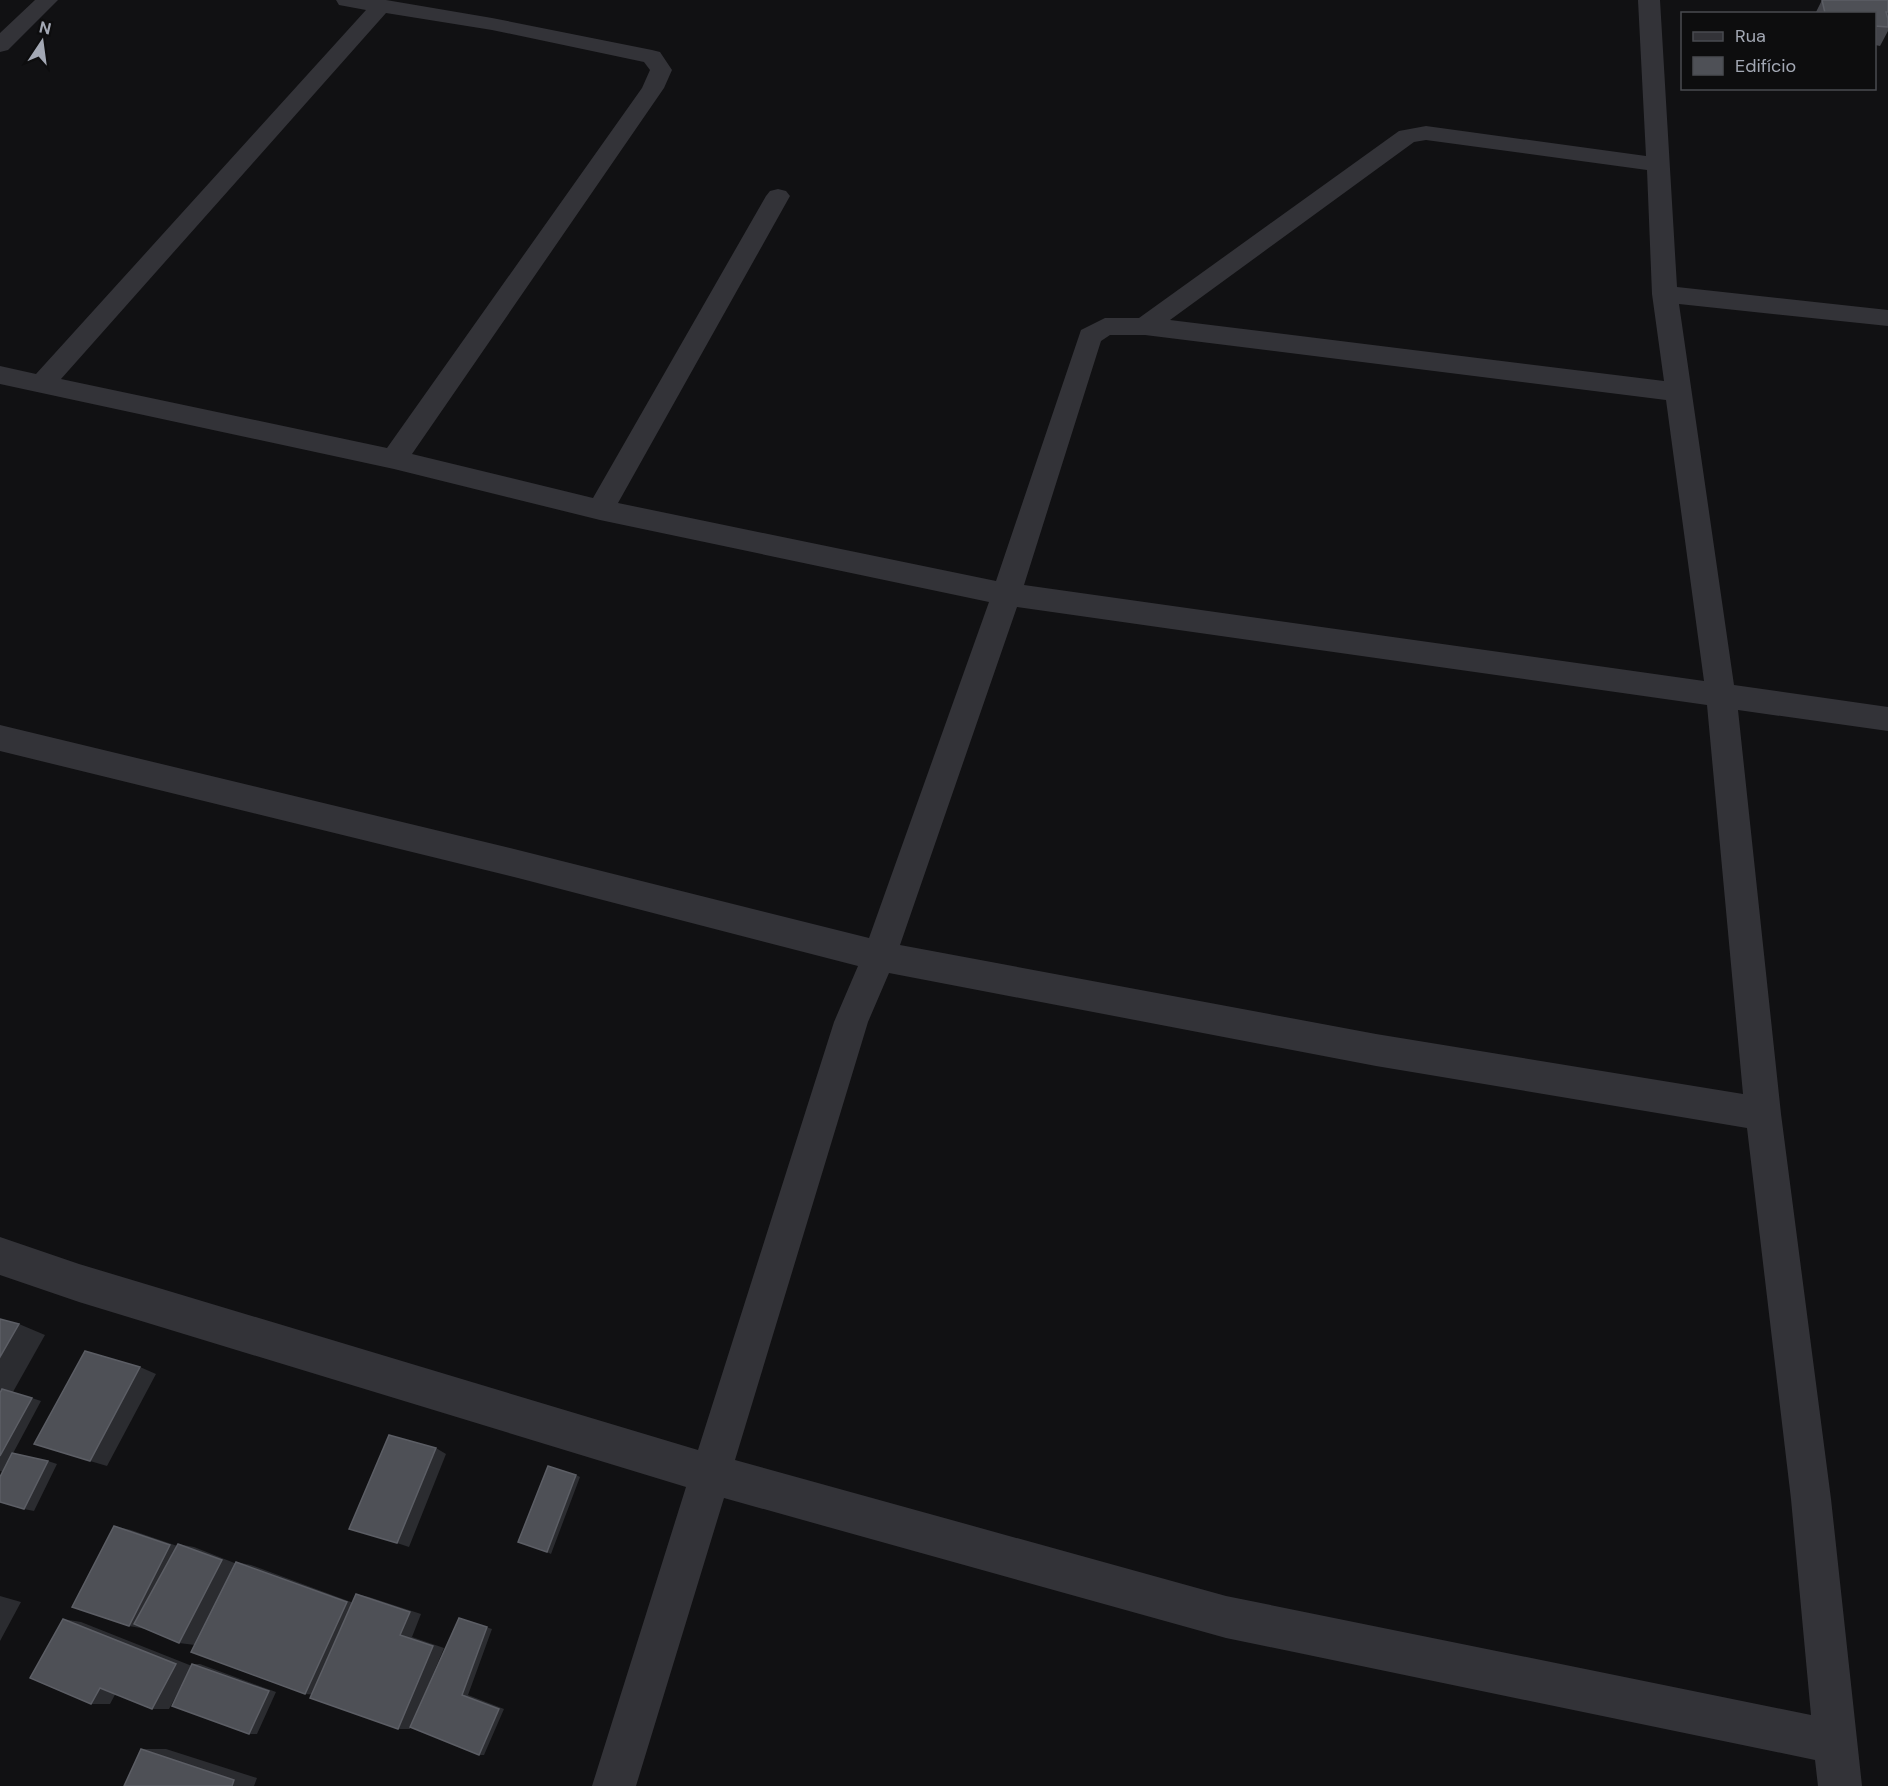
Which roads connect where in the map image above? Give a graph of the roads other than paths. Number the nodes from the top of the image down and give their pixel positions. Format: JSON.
{"nodes":[{"id":1,"x":347,"y":0,"type":"edge"},
{"id":2,"x":1649,"y":0,"type":"edge"},
{"id":3,"x":381,"y":6,"type":"junction"},
{"id":4,"x":30,"y":8,"type":"edge"},
{"id":5,"x":0,"y":45,"type":"edge"},
{"id":6,"x":1659,"y":165,"type":"junction"},
{"id":7,"x":778,"y":196,"type":"dead end"},
{"id":8,"x":1665,"y":294,"type":"junction"},
{"id":9,"x":1888,"y":318,"type":"edge"},
{"id":10,"x":1146,"y":326,"type":"junction"},
{"id":11,"x":0,"y":375,"type":"edge"},
{"id":12,"x":42,"y":384,"type":"junction"},
{"id":13,"x":1677,"y":392,"type":"junction"},
{"id":14,"x":394,"y":459,"type":"junction"},
{"id":15,"x":600,"y":510,"type":"junction"},
{"id":16,"x":1006,"y":594,"type":"junction"},
{"id":17,"x":1721,"y":697,"type":"junction"},
{"id":18,"x":1888,"y":719,"type":"edge"},
{"id":19,"x":0,"y":738,"type":"edge"},
{"id":20,"x":879,"y":956,"type":"junction"},
{"id":21,"x":1763,"y":1114,"type":"junction"},
{"id":22,"x":0,"y":1256,"type":"edge"},
{"id":23,"x":711,"y":1474,"type":"junction"},
{"id":24,"x":1836,"y":1742,"type":"junction"},
{"id":25,"x":614,"y":1786,"type":"edge"},
{"id":26,"x":1840,"y":1786,"type":"edge"}],
"edges":[{"from":1,"to":3,"type":"street"},
{"from":2,"to":6,"type":"street"},
{"from":3,"to":12,"type":"street"},
{"from":3,"to":14,"type":"street"},
{"from":4,"to":5,"type":"street"},
{"from":6,"to":8,"type":"street"},
{"from":6,"to":10,"type":"street"},
{"from":7,"to":15,"type":"street"},
{"from":8,"to":9,"type":"street"},
{"from":8,"to":13,"type":"street"},
{"from":10,"to":13,"type":"street"},
{"from":10,"to":16,"type":"street"},
{"from":11,"to":12,"type":"street"},
{"from":12,"to":14,"type":"street"},
{"from":13,"to":17,"type":"street"},
{"from":14,"to":15,"type":"street"},
{"from":15,"to":16,"type":"street"},
{"from":16,"to":17,"type":"street"},
{"from":16,"to":20,"type":"street"},
{"from":17,"to":18,"type":"street"},
{"from":17,"to":21,"type":"street"},
{"from":19,"to":20,"type":"street"},
{"from":20,"to":21,"type":"street"},
{"from":20,"to":23,"type":"street"},
{"from":21,"to":24,"type":"street"},
{"from":22,"to":23,"type":"street"},
{"from":23,"to":24,"type":"street"},
{"from":23,"to":25,"type":"street"},
{"from":24,"to":26,"type":"street"}]}
